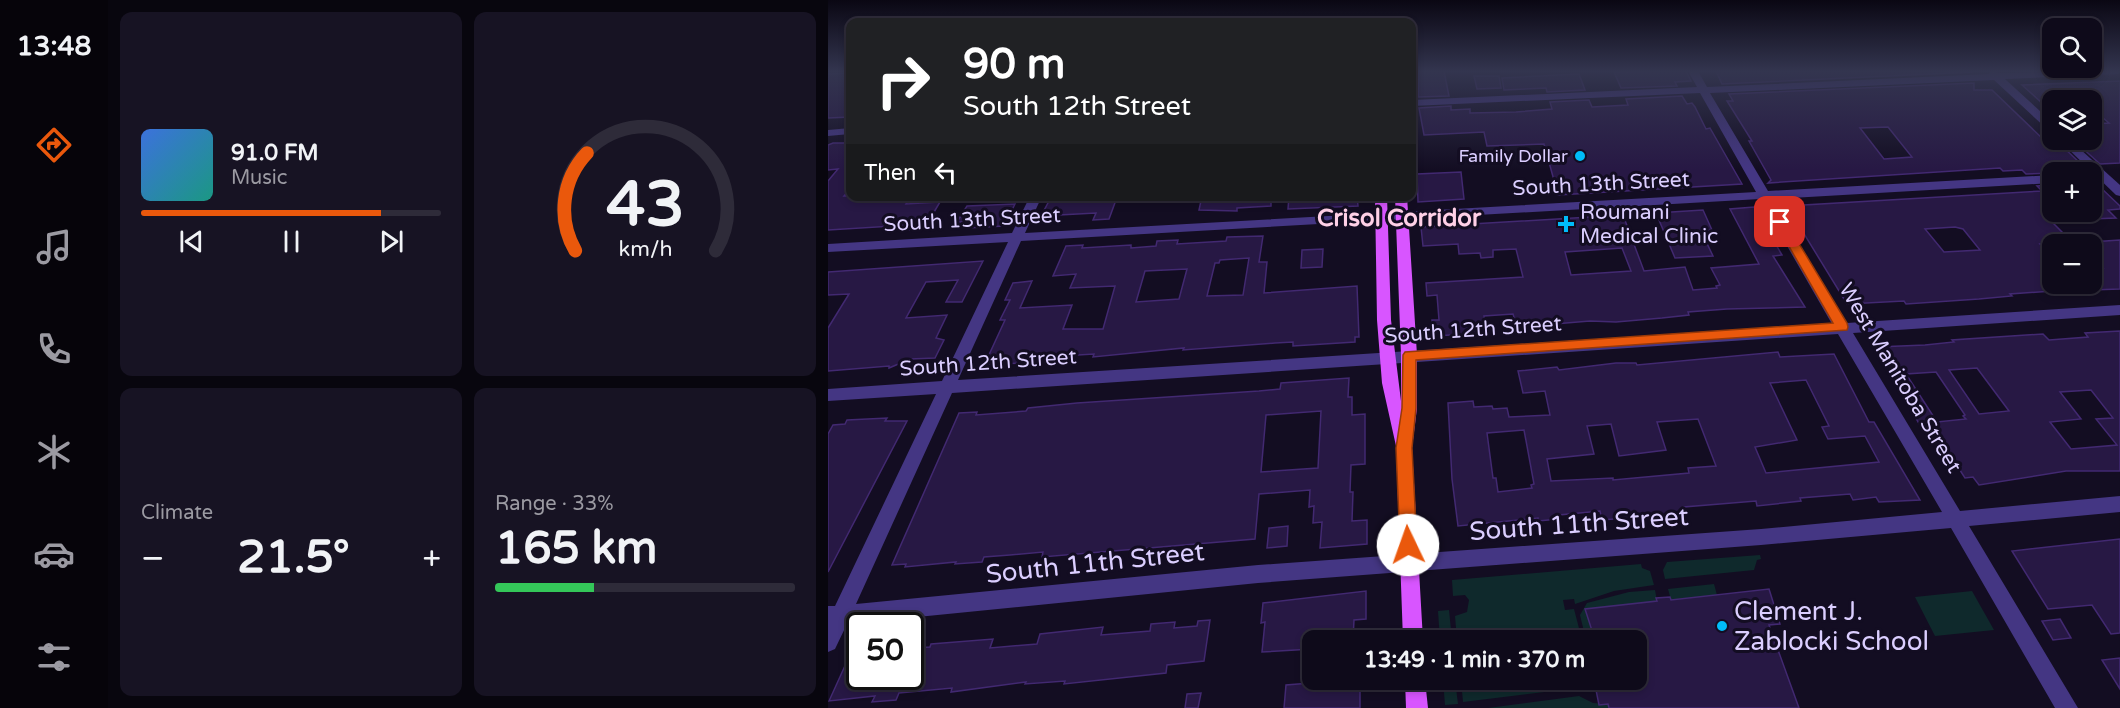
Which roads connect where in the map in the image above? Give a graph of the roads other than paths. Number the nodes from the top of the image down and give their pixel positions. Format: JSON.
{"nodes":[{"id":1,"x":1713,"y":104,"type":"edge"},
{"id":2,"x":2025,"y":104,"type":"edge"},
{"id":3,"x":2042,"y":120,"type":"edge"},
{"id":4,"x":846,"y":132,"type":"edge"},
{"id":5,"x":828,"y":133,"type":"edge"},
{"id":6,"x":2073,"y":150,"type":"edge"},
{"id":7,"x":2084,"y":162,"type":"edge"},
{"id":8,"x":2120,"y":175,"type":"edge"},
{"id":9,"x":2102,"y":177,"type":"edge"},
{"id":10,"x":2042,"y":180,"type":"edge"},
{"id":11,"x":2102,"y":180,"type":"edge"},
{"id":12,"x":2120,"y":192,"type":"edge"},
{"id":13,"x":1764,"y":195,"type":"junction"},
{"id":14,"x":1034,"y":201,"type":"edge"},
{"id":15,"x":1381,"y":201,"type":"edge"},
{"id":16,"x":1401,"y":201,"type":"edge"},
{"id":17,"x":1402,"y":215,"type":"junction"},
{"id":18,"x":1381,"y":216,"type":"junction"},
{"id":19,"x":1016,"y":238,"type":"junction"},
{"id":20,"x":828,"y":248,"type":"edge"},
{"id":21,"x":2120,"y":310,"type":"edge"},
{"id":22,"x":1842,"y":327,"type":"junction"},
{"id":23,"x":1409,"y":355,"type":"junction"},
{"id":24,"x":1387,"y":357,"type":"junction"},
{"id":25,"x":946,"y":387,"type":"junction"},
{"id":26,"x":828,"y":395,"type":"edge"},
{"id":27,"x":1404,"y":448,"type":"junction"},
{"id":28,"x":2120,"y":504,"type":"edge"},
{"id":29,"x":1955,"y":518,"type":"junction"},
{"id":30,"x":1409,"y":564,"type":"junction"},
{"id":31,"x":834,"y":615,"type":"edge"},
{"id":32,"x":1412,"y":630,"type":"edge"},
{"id":33,"x":828,"y":642,"type":"edge"},
{"id":34,"x":1416,"y":690,"type":"edge"},
{"id":35,"x":1417,"y":708,"type":"edge"},
{"id":36,"x":2067,"y":708,"type":"edge"}],
"edges":[{"from":1,"to":13,"type":"street","name":"West Manitoba Street"},
{"from":2,"to":3,"type":"street"},
{"from":4,"to":5,"type":"street"},
{"from":6,"to":7,"type":"street"},
{"from":8,"to":9,"type":"street"},
{"from":10,"to":13,"type":"street","name":"South 13th Street"},
{"from":11,"to":12,"type":"street"},
{"from":13,"to":17,"type":"street","name":"South 13th Street"},
{"from":13,"to":22,"type":"street","name":"West Manitoba Street"},
{"from":14,"to":19,"type":"street"},
{"from":15,"to":18,"type":"main road"},
{"from":16,"to":17,"type":"main road"},
{"from":17,"to":18,"type":"street","name":"South 13th Street"},
{"from":17,"to":23,"type":"main road"},
{"from":18,"to":19,"type":"street","name":"South 13th Street"},
{"from":18,"to":24,"type":"main road"},
{"from":19,"to":20,"type":"street","name":"South 13th Street"},
{"from":19,"to":25,"type":"street"},
{"from":21,"to":22,"type":"street","name":"South 12th Street"},
{"from":22,"to":23,"type":"street","name":"South 12th Street"},
{"from":22,"to":29,"type":"street","name":"West Manitoba Street"},
{"from":23,"to":24,"type":"street","name":"South 12th Street"},
{"from":23,"to":27,"type":"main road"},
{"from":24,"to":25,"type":"street","name":"South 12th Street"},
{"from":24,"to":27,"type":"main road"},
{"from":25,"to":26,"type":"street","name":"South 12th Street"},
{"from":25,"to":31,"type":"street"},
{"from":27,"to":30,"type":"main road"},
{"from":28,"to":29,"type":"street","name":"South 11th Street"},
{"from":29,"to":30,"type":"street","name":"South 11th Street"},
{"from":29,"to":36,"type":"street","name":"West Manitoba Street"},
{"from":30,"to":31,"type":"street","name":"South 11th Street"},
{"from":30,"to":32,"type":"main road"},
{"from":31,"to":33,"type":"street"},
{"from":34,"to":35,"type":"main road"}]}
